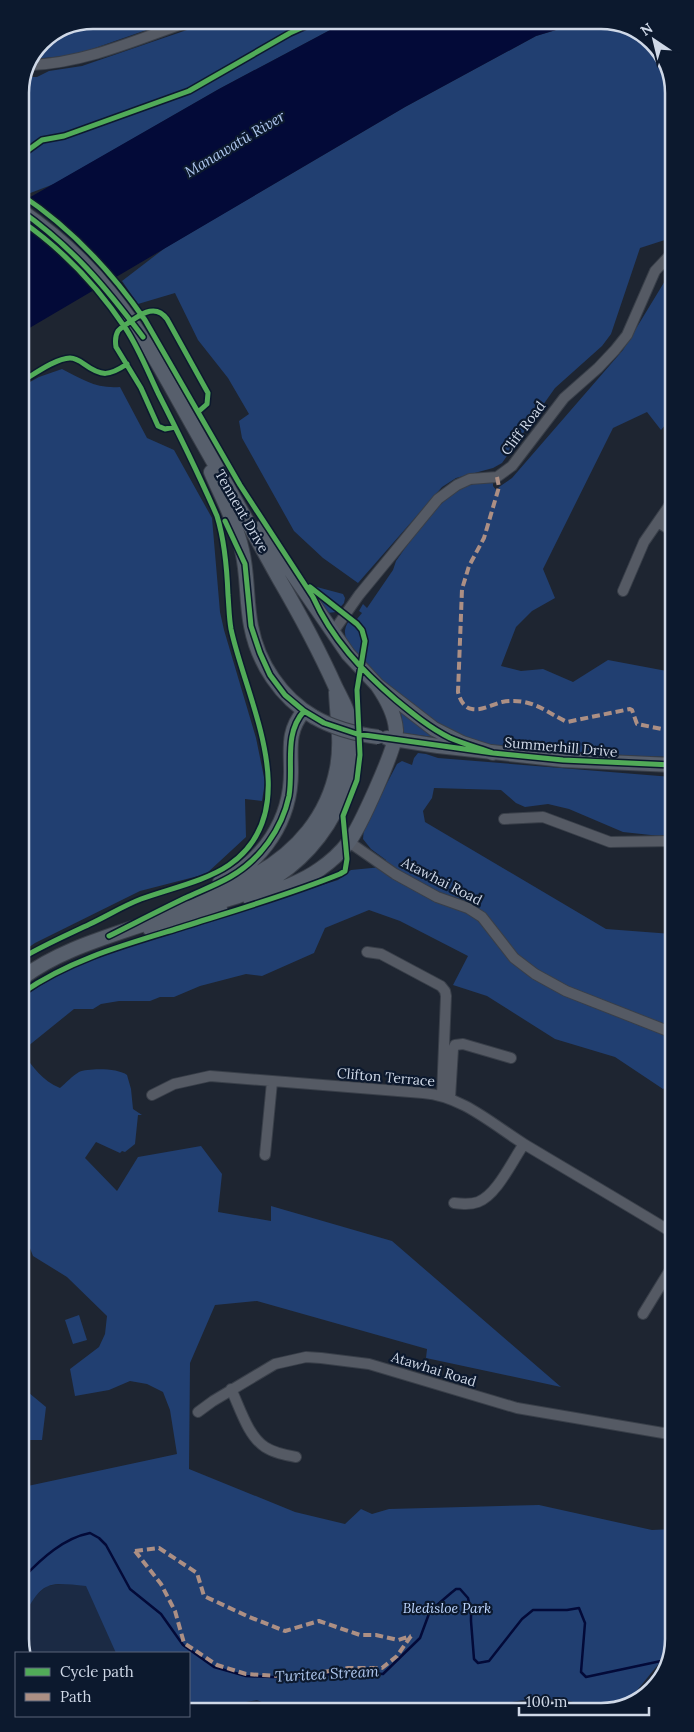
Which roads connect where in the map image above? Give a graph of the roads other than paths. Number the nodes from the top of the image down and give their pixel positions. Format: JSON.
{"nodes":[{"id":1,"x":167,"y":29,"type":"edge"},
{"id":2,"x":35,"y":65,"type":"edge"},
{"id":3,"x":29,"y":216,"type":"edge"},
{"id":4,"x":665,"y":260,"type":"edge"},
{"id":5,"x":176,"y":396,"type":"junction"},
{"id":6,"x":210,"y":455,"type":"junction"},
{"id":7,"x":665,"y":513,"type":"edge"},
{"id":8,"x":659,"y":523,"type":"junction"},
{"id":9,"x":665,"y":526,"type":"edge"},
{"id":10,"x":622,"y":591,"type":"dead end"},
{"id":11,"x":332,"y":632,"type":"junction"},
{"id":12,"x":377,"y":685,"type":"junction"},
{"id":13,"x":309,"y":714,"type":"junction"},
{"id":14,"x":395,"y":739,"type":"junction"},
{"id":15,"x":493,"y":753,"type":"junction"},
{"id":16,"x":665,"y":765,"type":"edge"},
{"id":17,"x":504,"y":819,"type":"dead end"},
{"id":18,"x":665,"y":841,"type":"edge"},
{"id":19,"x":349,"y":842,"type":"junction"},
{"id":20,"x":110,"y":936,"type":"junction"},
{"id":21,"x":367,"y":952,"type":"dead end"},
{"id":22,"x":29,"y":974,"type":"edge"},
{"id":23,"x":665,"y":1030,"type":"edge"},
{"id":24,"x":511,"y":1058,"type":"dead end"},
{"id":25,"x":272,"y":1082,"type":"junction"},
{"id":26,"x":152,"y":1095,"type":"dead end"},
{"id":27,"x":446,"y":1097,"type":"junction"},
{"id":28,"x":524,"y":1144,"type":"junction"},
{"id":29,"x":266,"y":1155,"type":"dead end"},
{"id":30,"x":454,"y":1203,"type":"dead end"},
{"id":31,"x":665,"y":1228,"type":"edge"},
{"id":32,"x":665,"y":1278,"type":"edge"},
{"id":33,"x":643,"y":1314,"type":"dead end"},
{"id":34,"x":231,"y":1390,"type":"junction"},
{"id":35,"x":198,"y":1412,"type":"dead end"},
{"id":36,"x":665,"y":1433,"type":"edge"},
{"id":37,"x":296,"y":1457,"type":"dead end"}],
"edges":[{"from":1,"to":2,"type":"street"},
{"from":3,"to":5,"type":"main road","name":"Tennent Drive"},
{"from":4,"to":11,"type":"street","name":"Cliff Road"},
{"from":5,"to":6,"type":"main road","name":"Tennent Drive"},
{"from":5,"to":13,"type":"main road","name":"Summerhill Drive"},
{"from":6,"to":11,"type":"main road"},
{"from":6,"to":20,"type":"main road","name":"Tennent Drive"},
{"from":7,"to":8,"type":"street"},
{"from":8,"to":9,"type":"street"},
{"from":8,"to":10,"type":"street"},
{"from":11,"to":12,"type":"main road"},
{"from":12,"to":14,"type":"main road"},
{"from":12,"to":15,"type":"main road"},
{"from":13,"to":14,"type":"main road","name":"Summerhill Drive","bridge":true},
{"from":13,"to":20,"type":"main road"},
{"from":14,"to":15,"type":"main road","name":"Summerhill Drive"},
{"from":14,"to":19,"type":"main road"},
{"from":15,"to":16,"type":"main road","name":"Summerhill Drive"},
{"from":17,"to":18,"type":"street"},
{"from":19,"to":20,"type":"main road"},
{"from":19,"to":23,"type":"street","name":"Atawhai Road"},
{"from":20,"to":22,"type":"main road","name":"Tennent Drive"},
{"from":21,"to":27,"type":"street"},
{"from":24,"to":27,"type":"street"},
{"from":25,"to":26,"type":"street","name":"Clifton Terrace"},
{"from":25,"to":27,"type":"street","name":"Clifton Terrace"},
{"from":25,"to":29,"type":"street"},
{"from":27,"to":28,"type":"street","name":"Clifton Terrace"},
{"from":28,"to":30,"type":"street"},
{"from":28,"to":31,"type":"street","name":"Clifton Terrace"},
{"from":32,"to":33,"type":"street"},
{"from":34,"to":35,"type":"street","name":"Atawhai Road"},
{"from":34,"to":36,"type":"street","name":"Atawhai Road"},
{"from":34,"to":37,"type":"street"}]}
